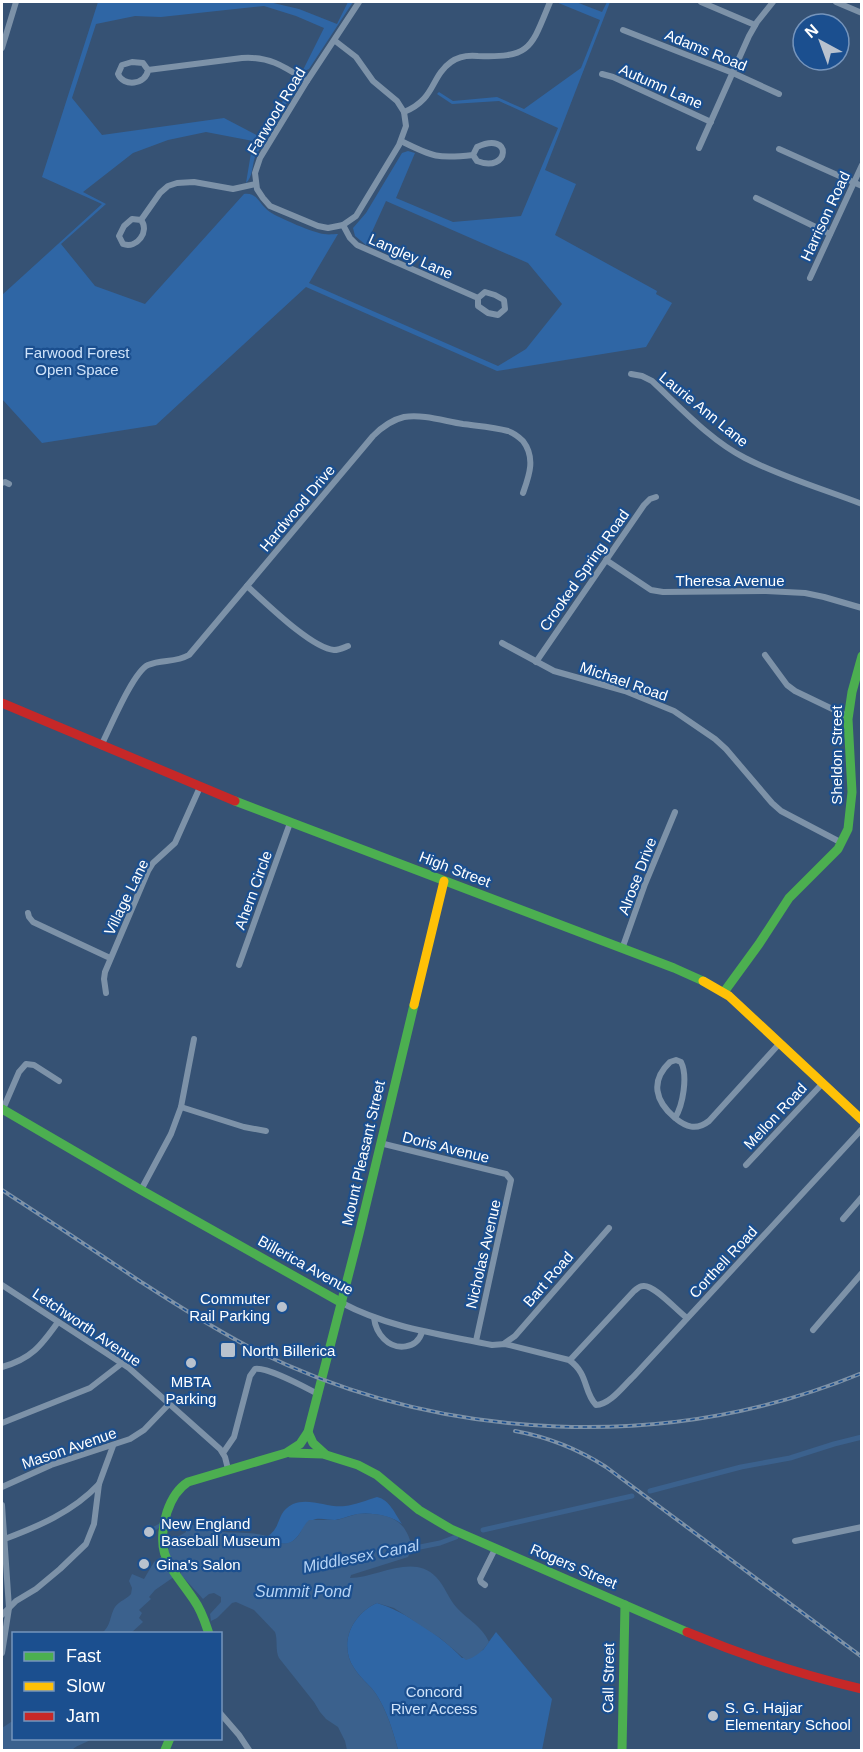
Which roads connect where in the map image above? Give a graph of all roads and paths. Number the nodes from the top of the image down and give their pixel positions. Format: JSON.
{"nodes":[{"id":1,"x":16,"y":2,"type":"edge"},
{"id":2,"x":359,"y":2,"type":"edge"},
{"id":3,"x":550,"y":2,"type":"edge"},
{"id":4,"x":701,"y":2,"type":"edge"},
{"id":5,"x":773,"y":2,"type":"edge"},
{"id":6,"x":836,"y":2,"type":"edge"},
{"id":7,"x":861,"y":13,"type":"edge"},
{"id":8,"x":755,"y":25,"type":"junction"},
{"id":9,"x":623,"y":30,"type":"dead end"},
{"id":10,"x":334,"y":40,"type":"junction"},
{"id":11,"x":2,"y":48,"type":"edge"},
{"id":12,"x":148,"y":70,"type":"junction"},
{"id":13,"x":733,"y":73,"type":"junction"},
{"id":14,"x":602,"y":74,"type":"dead end"},
{"id":15,"x":307,"y":81,"type":"junction"},
{"id":16,"x":779,"y":94,"type":"dead end"},
{"id":17,"x":404,"y":112,"type":"junction"},
{"id":18,"x":711,"y":122,"type":"junction"},
{"id":19,"x":401,"y":141,"type":"junction"},
{"id":20,"x":699,"y":148,"type":"dead end"},
{"id":21,"x":779,"y":149,"type":"dead end"},
{"id":22,"x":473,"y":155,"type":"junction"},
{"id":23,"x":861,"y":165,"type":"edge"},
{"id":24,"x":853,"y":183,"type":"junction"},
{"id":25,"x":256,"y":184,"type":"junction"},
{"id":26,"x":861,"y":186,"type":"edge"},
{"id":27,"x":756,"y":198,"type":"dead end"},
{"id":28,"x":141,"y":220,"type":"junction"},
{"id":29,"x":343,"y":225,"type":"junction"},
{"id":30,"x":830,"y":234,"type":"junction"},
{"id":31,"x":810,"y":278,"type":"dead end"},
{"id":32,"x":478,"y":298,"type":"junction"},
{"id":33,"x":631,"y":374,"type":"dead end"},
{"id":34,"x":523,"y":494,"type":"dead end"},
{"id":35,"x":657,"y":497,"type":"dead end"},
{"id":36,"x":861,"y":504,"type":"edge"},
{"id":37,"x":606,"y":560,"type":"junction"},
{"id":38,"x":247,"y":586,"type":"junction"},
{"id":39,"x":861,"y":608,"type":"edge"},
{"id":40,"x":502,"y":643,"type":"dead end"},
{"id":41,"x":348,"y":646,"type":"dead end"},
{"id":42,"x":765,"y":655,"type":"dead end"},
{"id":43,"x":861,"y":656,"type":"edge"},
{"id":44,"x":536,"y":662,"type":"junction"},
{"id":45,"x":2,"y":703,"type":"edge"},
{"id":46,"x":849,"y":717,"type":"junction"},
{"id":47,"x":101,"y":746,"type":"junction"},
{"id":48,"x":200,"y":787,"type":"junction"},
{"id":49,"x":851,"y":801,"type":"junction"},
{"id":50,"x":861,"y":805,"type":"edge"},
{"id":51,"x":675,"y":812,"type":"dead end"},
{"id":52,"x":290,"y":823,"type":"junction"},
{"id":53,"x":842,"y":843,"type":"junction"},
{"id":54,"x":444,"y":881,"type":"junction"},
{"id":55,"x":28,"y":913,"type":"dead end"},
{"id":56,"x":622,"y":949,"type":"junction"},
{"id":57,"x":110,"y":958,"type":"junction"},
{"id":58,"x":239,"y":965,"type":"dead end"},
{"id":59,"x":724,"y":992,"type":"junction"},
{"id":60,"x":106,"y":993,"type":"dead end"},
{"id":61,"x":194,"y":1039,"type":"dead end"},
{"id":62,"x":779,"y":1044,"type":"junction"},
{"id":63,"x":60,"y":1081,"type":"dead end"},
{"id":64,"x":822,"y":1084,"type":"junction"},
{"id":65,"x":181,"y":1107,"type":"junction"},
{"id":66,"x":2,"y":1109,"type":"edge"},
{"id":67,"x":675,"y":1118,"type":"junction"},
{"id":68,"x":861,"y":1120,"type":"edge"},
{"id":69,"x":861,"y":1129,"type":"edge"},
{"id":70,"x":266,"y":1131,"type":"dead end"},
{"id":71,"x":380,"y":1143,"type":"junction"},
{"id":72,"x":746,"y":1165,"type":"dead end"},
{"id":73,"x":506,"y":1174,"type":"joint"},
{"id":74,"x":141,"y":1190,"type":"junction"},
{"id":75,"x":861,"y":1197,"type":"edge"},
{"id":76,"x":843,"y":1219,"type":"dead end"},
{"id":77,"x":609,"y":1228,"type":"dead end"},
{"id":78,"x":861,"y":1275,"type":"edge"},
{"id":79,"x":2,"y":1285,"type":"edge"},
{"id":80,"x":342,"y":1303,"type":"junction"},
{"id":81,"x":374,"y":1318,"type":"junction"},
{"id":82,"x":687,"y":1318,"type":"junction"},
{"id":83,"x":58,"y":1322,"type":"junction"},
{"id":84,"x":813,"y":1330,"type":"dead end"},
{"id":85,"x":422,"y":1332,"type":"junction"},
{"id":86,"x":476,"y":1341,"type":"junction"},
{"id":87,"x":505,"y":1344,"type":"junction"},
{"id":88,"x":570,"y":1360,"type":"junction"},
{"id":89,"x":121,"y":1364,"type":"junction"},
{"id":90,"x":2,"y":1367,"type":"edge"},
{"id":91,"x":318,"y":1394,"type":"junction"},
{"id":92,"x":169,"y":1404,"type":"junction"},
{"id":93,"x":2,"y":1423,"type":"edge"},
{"id":94,"x":308,"y":1432,"type":"junction"},
{"id":95,"x":113,"y":1446,"type":"junction"},
{"id":96,"x":223,"y":1453,"type":"junction"},
{"id":97,"x":286,"y":1453,"type":"junction"},
{"id":98,"x":327,"y":1455,"type":"junction"},
{"id":99,"x":228,"y":1469,"type":"junction"},
{"id":100,"x":99,"y":1484,"type":"junction"},
{"id":101,"x":2,"y":1487,"type":"edge"},
{"id":102,"x":2,"y":1505,"type":"edge"},
{"id":103,"x":861,"y":1527,"type":"edge"},
{"id":104,"x":3,"y":1540,"type":"edge"},
{"id":105,"x":795,"y":1541,"type":"dead end"},
{"id":106,"x":495,"y":1549,"type":"junction"},
{"id":107,"x":485,"y":1586,"type":"dead end"},
{"id":108,"x":625,"y":1605,"type":"junction"},
{"id":109,"x":9,"y":1608,"type":"junction"},
{"id":110,"x":2,"y":1615,"type":"edge"},
{"id":111,"x":208,"y":1632,"type":"edge"},
{"id":112,"x":2,"y":1653,"type":"edge"},
{"id":113,"x":861,"y":1689,"type":"edge"},
{"id":114,"x":222,"y":1715,"type":"edge"},
{"id":115,"x":249,"y":1750,"type":"edge"},
{"id":116,"x":622,"y":1750,"type":"edge"}],
"edges":[{"from":1,"to":11,"type":"street"},
{"from":2,"to":10,"type":"street","name":"Farwood Road"},
{"from":3,"to":17,"type":"street"},
{"from":4,"to":8,"type":"street"},
{"from":5,"to":8,"type":"street"},
{"from":6,"to":7,"type":"street"},
{"from":8,"to":13,"type":"street"},
{"from":9,"to":13,"type":"street","name":"Adams Road"},
{"from":10,"to":15,"type":"street","name":"Farwood Road"},
{"from":10,"to":17,"type":"street"},
{"from":12,"to":12,"type":"street"},
{"from":12,"to":15,"type":"street"},
{"from":13,"to":16,"type":"street","name":"Adams Road"},
{"from":13,"to":18,"type":"street"},
{"from":14,"to":18,"type":"street","name":"Autumn Lane"},
{"from":15,"to":25,"type":"street","name":"Farwood Road"},
{"from":17,"to":19,"type":"street"},
{"from":18,"to":20,"type":"street"},
{"from":19,"to":22,"type":"street"},
{"from":19,"to":29,"type":"street"},
{"from":21,"to":24,"type":"street"},
{"from":22,"to":22,"type":"street"},
{"from":23,"to":24,"type":"street","name":"Harrison Road"},
{"from":24,"to":26,"type":"street"},
{"from":24,"to":30,"type":"street","name":"Harrison Road"},
{"from":25,"to":28,"type":"street"},
{"from":25,"to":29,"type":"street"},
{"from":27,"to":30,"type":"street"},
{"from":28,"to":28,"type":"street"},
{"from":29,"to":32,"type":"street","name":"Langley Lane"},
{"from":30,"to":31,"type":"street","name":"Harrison Road"},
{"from":32,"to":32,"type":"street","name":"Langley Lane"},
{"from":33,"to":36,"type":"street","name":"Laurie Ann Lane"},
{"from":34,"to":38,"type":"street","name":"Hardwood Drive"},
{"from":35,"to":37,"type":"street","name":"Crooked Spring Road"},
{"from":37,"to":39,"type":"street","name":"Theresa Avenue"},
{"from":37,"to":44,"type":"street","name":"Crooked Spring Road"},
{"from":38,"to":41,"type":"street"},
{"from":38,"to":47,"type":"street","name":"Hardwood Drive"},
{"from":40,"to":44,"type":"street","name":"Michael Road"},
{"from":42,"to":46,"type":"street"},
{"from":43,"to":46,"type":"main road","name":"Sheldon Street"},
{"from":44,"to":53,"type":"street","name":"Michael Road"},
{"from":45,"to":47,"type":"main road","name":"High Street"},
{"from":46,"to":49,"type":"main road","name":"Sheldon Street"},
{"from":47,"to":48,"type":"main road","name":"High Street"},
{"from":48,"to":52,"type":"main road","name":"High Street"},
{"from":48,"to":57,"type":"street","name":"Village Lane"},
{"from":49,"to":50,"type":"street"},
{"from":49,"to":53,"type":"main road","name":"Sheldon Street"},
{"from":51,"to":56,"type":"street","name":"Alrose Drive"},
{"from":52,"to":54,"type":"main road","name":"High Street"},
{"from":52,"to":58,"type":"street","name":"Ahern Circle"},
{"from":53,"to":59,"type":"main road","name":"Sheldon Street"},
{"from":54,"to":56,"type":"main road","name":"High Street"},
{"from":54,"to":71,"type":"main road","name":"Mount Pleasant Street"},
{"from":55,"to":57,"type":"street"},
{"from":56,"to":59,"type":"main road","name":"High Street"},
{"from":57,"to":60,"type":"street","name":"Village Lane"},
{"from":59,"to":62,"type":"main road","name":"High Street"},
{"from":61,"to":65,"type":"street"},
{"from":62,"to":64,"type":"main road","name":"High Street"},
{"from":62,"to":67,"type":"street"},
{"from":63,"to":66,"type":"street"},
{"from":64,"to":68,"type":"main road","name":"High Street"},
{"from":64,"to":72,"type":"street","name":"Mellon Road"},
{"from":65,"to":70,"type":"street"},
{"from":65,"to":74,"type":"street"},
{"from":66,"to":74,"type":"main road","name":"Billerica Avenue"},
{"from":67,"to":67,"type":"street"},
{"from":69,"to":82,"type":"street","name":"Corthell Road"},
{"from":71,"to":73,"type":"street","name":"Doris Avenue"},
{"from":71,"to":80,"type":"main road","name":"Mount Pleasant Street"},
{"from":73,"to":86,"type":"street","name":"Nicholas Avenue"},
{"from":74,"to":80,"type":"main road","name":"Billerica Avenue"},
{"from":75,"to":76,"type":"street"},
{"from":77,"to":87,"type":"street","name":"Bart Road"},
{"from":78,"to":84,"type":"street"},
{"from":79,"to":83,"type":"street","name":"Letchworth Avenue"},
{"from":80,"to":81,"type":"street","name":"Billerica Avenue"},
{"from":80,"to":91,"type":"main road","name":"Mount Pleasant Street"},
{"from":81,"to":85,"type":"street","name":"Billerica Avenue"},
{"from":81,"to":85,"type":"street"},
{"from":82,"to":88,"type":"street"},
{"from":82,"to":88,"type":"street","name":"Corthell Road"},
{"from":83,"to":89,"type":"street","name":"Letchworth Avenue"},
{"from":83,"to":90,"type":"street"},
{"from":85,"to":86,"type":"street","name":"Billerica Avenue"},
{"from":86,"to":87,"type":"street","name":"Billerica Avenue"},
{"from":87,"to":88,"type":"street","name":"Billerica Avenue"},
{"from":89,"to":92,"type":"street","name":"Letchworth Avenue"},
{"from":89,"to":93,"type":"street"},
{"from":91,"to":94,"type":"main road","name":"Mount Pleasant Street"},
{"from":91,"to":96,"type":"street"},
{"from":92,"to":95,"type":"street","name":"Mason Avenue"},
{"from":92,"to":96,"type":"street","name":"Letchworth Avenue"},
{"from":94,"to":97,"type":"main road"},
{"from":94,"to":98,"type":"main road"},
{"from":95,"to":100,"type":"street"},
{"from":95,"to":101,"type":"street","name":"Mason Avenue"},
{"from":96,"to":99,"type":"street"},
{"from":97,"to":98,"type":"main road","name":"Rogers Street"},
{"from":97,"to":99,"type":"main road"},
{"from":98,"to":106,"type":"main road","name":"Rogers Street"},
{"from":99,"to":111,"type":"main road"},
{"from":100,"to":104,"type":"street"},
{"from":100,"to":109,"type":"street"},
{"from":102,"to":104,"type":"street"},
{"from":103,"to":105,"type":"street"},
{"from":104,"to":109,"type":"street"},
{"from":106,"to":107,"type":"street"},
{"from":106,"to":108,"type":"main road","name":"Rogers Street"},
{"from":108,"to":113,"type":"main road","name":"Rogers Street"},
{"from":108,"to":116,"type":"main road","name":"Call Street"},
{"from":109,"to":110,"type":"street"},
{"from":109,"to":112,"type":"street"},
{"from":114,"to":115,"type":"street"}]}
